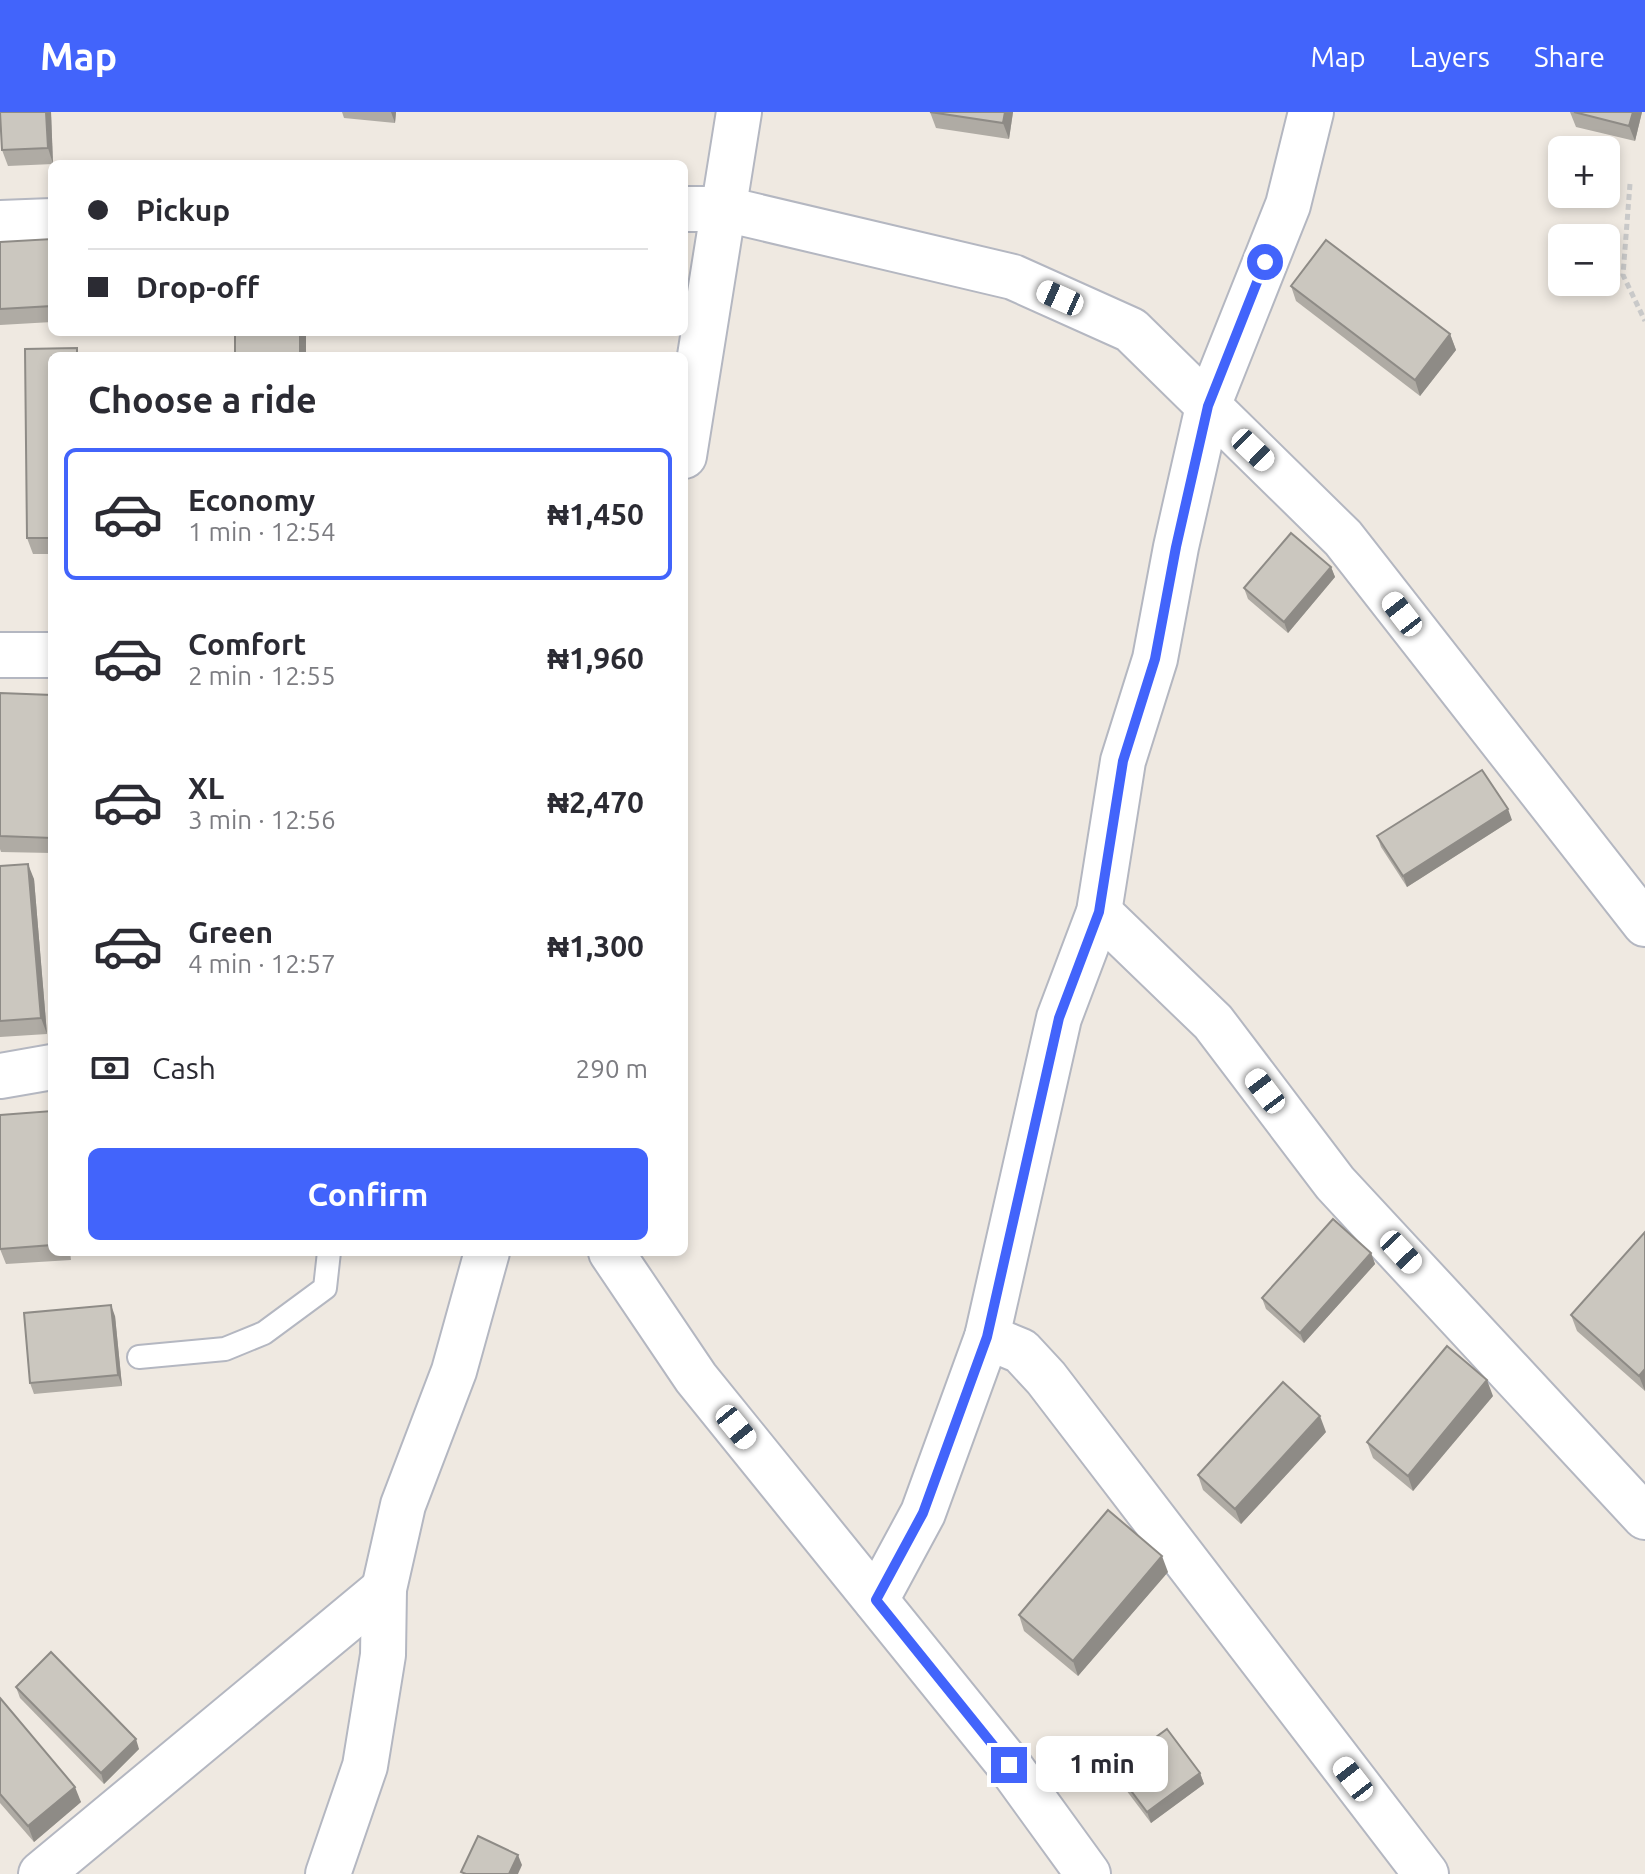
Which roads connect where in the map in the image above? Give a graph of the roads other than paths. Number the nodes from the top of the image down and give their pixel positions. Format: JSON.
{"nodes":[{"id":1,"x":739,"y":112,"type":"edge"},
{"id":2,"x":1311,"y":112,"type":"edge"},
{"id":3,"x":704,"y":209,"type":"edge"},
{"id":4,"x":48,"y":221,"type":"edge"},
{"id":5,"x":0,"y":223,"type":"edge"},
{"id":6,"x":1208,"y":406,"type":"junction"},
{"id":7,"x":688,"y":407,"type":"edge"},
{"id":8,"x":0,"y":655,"type":"edge"},
{"id":9,"x":48,"y":655,"type":"edge"},
{"id":10,"x":1099,"y":912,"type":"junction"},
{"id":11,"x":1645,"y":924,"type":"edge"},
{"id":12,"x":48,"y":1068,"type":"edge"},
{"id":13,"x":0,"y":1076,"type":"edge"},
{"id":14,"x":329,"y":1256,"type":"edge"},
{"id":15,"x":486,"y":1256,"type":"edge"},
{"id":16,"x":614,"y":1256,"type":"edge"},
{"id":17,"x":987,"y":1337,"type":"junction"},
{"id":18,"x":139,"y":1357,"type":"dead end"},
{"id":19,"x":1645,"y":1517,"type":"edge"},
{"id":20,"x":384,"y":1589,"type":"junction"},
{"id":21,"x":876,"y":1600,"type":"junction"},
{"id":22,"x":41,"y":1874,"type":"edge"},
{"id":23,"x":328,"y":1874,"type":"edge"},
{"id":24,"x":1088,"y":1874,"type":"edge"},
{"id":25,"x":1426,"y":1874,"type":"edge"}],
"edges":[{"from":1,"to":3,"type":"street"},
{"from":2,"to":6,"type":"street"},
{"from":3,"to":6,"type":"street"},
{"from":3,"to":7,"type":"street"},
{"from":4,"to":5,"type":"street"},
{"from":6,"to":10,"type":"street"},
{"from":6,"to":11,"type":"street"},
{"from":8,"to":9,"type":"street"},
{"from":10,"to":17,"type":"street"},
{"from":10,"to":19,"type":"street"},
{"from":12,"to":13,"type":"street"},
{"from":14,"to":18,"type":"lane"},
{"from":15,"to":20,"type":"street"},
{"from":16,"to":21,"type":"street"},
{"from":17,"to":21,"type":"street"},
{"from":17,"to":25,"type":"street"},
{"from":20,"to":22,"type":"street"},
{"from":20,"to":23,"type":"street"},
{"from":21,"to":24,"type":"street"}]}
